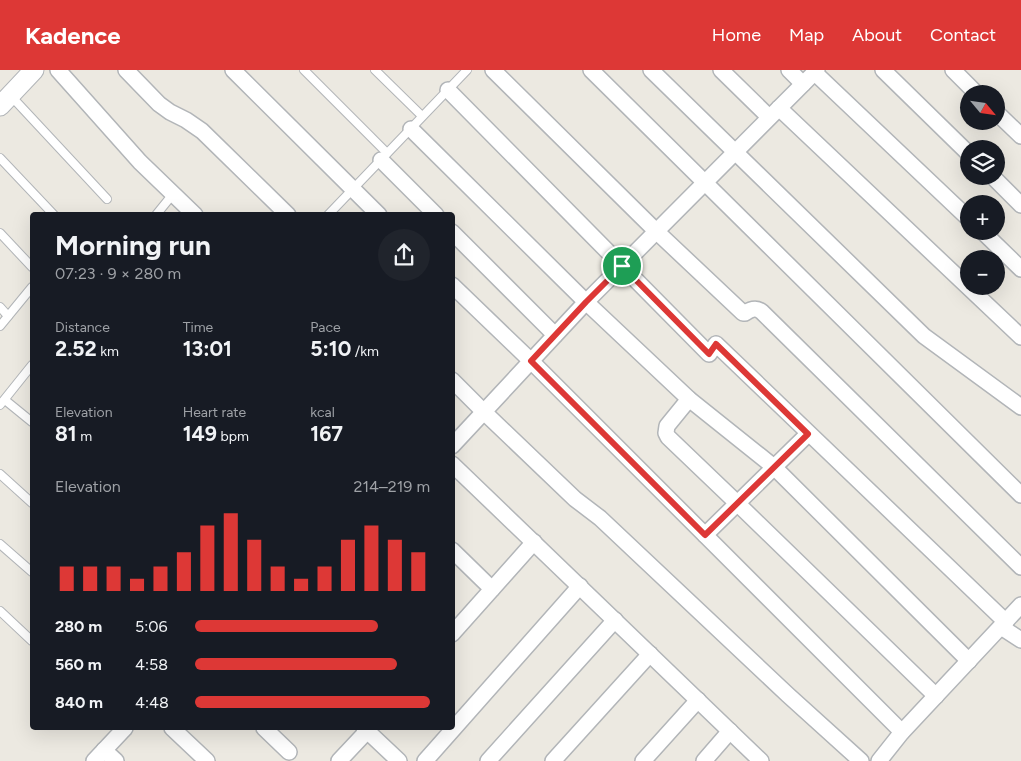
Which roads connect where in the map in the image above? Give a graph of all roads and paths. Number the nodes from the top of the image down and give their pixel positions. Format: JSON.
{"nodes":[{"id":1,"x":34,"y":70,"type":"edge"},
{"id":2,"x":58,"y":70,"type":"edge"},
{"id":3,"x":126,"y":70,"type":"edge"},
{"id":4,"x":233,"y":70,"type":"edge"},
{"id":5,"x":304,"y":70,"type":"edge"},
{"id":6,"x":375,"y":70,"type":"edge"},
{"id":7,"x":454,"y":70,"type":"edge"},
{"id":8,"x":467,"y":70,"type":"edge"},
{"id":9,"x":493,"y":70,"type":"edge"},
{"id":10,"x":592,"y":70,"type":"edge"},
{"id":11,"x":651,"y":70,"type":"edge"},
{"id":12,"x":721,"y":70,"type":"edge"},
{"id":13,"x":789,"y":70,"type":"edge"},
{"id":14,"x":883,"y":70,"type":"edge"},
{"id":15,"x":953,"y":70,"type":"edge"},
{"id":16,"x":815,"y":71,"type":"edge"},
{"id":17,"x":461,"y":76,"type":"junction"},
{"id":18,"x":803,"y":84,"type":"junction"},
{"id":19,"x":969,"y":85,"type":"edge"},
{"id":20,"x":448,"y":90,"type":"junction"},
{"id":21,"x":5,"y":100,"type":"edge"},
{"id":22,"x":774,"y":113,"type":"junction"},
{"id":23,"x":422,"y":116,"type":"junction"},
{"id":24,"x":1005,"y":121,"type":"edge"},
{"id":25,"x":411,"y":128,"type":"junction"},
{"id":26,"x":1021,"y":136,"type":"edge"},
{"id":27,"x":960,"y":145,"type":"edge"},
{"id":28,"x":734,"y":152,"type":"junction"},
{"id":29,"x":384,"y":156,"type":"junction"},
{"id":30,"x":0,"y":158,"type":"edge"},
{"id":31,"x":705,"y":182,"type":"junction"},
{"id":32,"x":1001,"y":185,"type":"edge"},
{"id":33,"x":352,"y":189,"type":"junction"},
{"id":34,"x":173,"y":194,"type":"junction"},
{"id":35,"x":107,"y":199,"type":"dead end"},
{"id":36,"x":1021,"y":204,"type":"edge"},
{"id":37,"x":960,"y":210,"type":"edge"},
{"id":38,"x":51,"y":212,"type":"edge"},
{"id":39,"x":158,"y":212,"type":"edge"},
{"id":40,"x":191,"y":212,"type":"edge"},
{"id":41,"x":285,"y":212,"type":"edge"},
{"id":42,"x":331,"y":212,"type":"edge"},
{"id":43,"x":376,"y":212,"type":"edge"},
{"id":44,"x":433,"y":212,"type":"edge"},
{"id":45,"x":656,"y":231,"type":"junction"},
{"id":46,"x":0,"y":233,"type":"edge"},
{"id":47,"x":455,"y":235,"type":"edge"},
{"id":48,"x":991,"y":240,"type":"edge"},
{"id":49,"x":30,"y":265,"type":"edge"},
{"id":50,"x":622,"y":266,"type":"junction"},
{"id":51,"x":1021,"y":268,"type":"edge"},
{"id":52,"x":455,"y":288,"type":"edge"},
{"id":53,"x":30,"y":289,"type":"edge"},
{"id":54,"x":586,"y":302,"type":"junction"},
{"id":55,"x":0,"y":307,"type":"edge"},
{"id":56,"x":8,"y":316,"type":"junction"},
{"id":57,"x":0,"y":326,"type":"edge"},
{"id":58,"x":555,"y":335,"type":"junction"},
{"id":59,"x":1021,"y":337,"type":"edge"},
{"id":60,"x":531,"y":361,"type":"junction"},
{"id":61,"x":30,"y":368,"type":"edge"},
{"id":62,"x":455,"y":383,"type":"edge"},
{"id":63,"x":689,"y":398,"type":"junction"},
{"id":64,"x":2,"y":402,"type":"edge"},
{"id":65,"x":1021,"y":407,"type":"edge"},
{"id":66,"x":484,"y":412,"type":"junction"},
{"id":67,"x":30,"y":421,"type":"edge"},
{"id":68,"x":808,"y":434,"type":"junction"},
{"id":69,"x":455,"y":443,"type":"edge"},
{"id":70,"x":455,"y":467,"type":"edge"},
{"id":71,"x":774,"y":467,"type":"junction"},
{"id":72,"x":0,"y":474,"type":"edge"},
{"id":73,"x":1021,"y":496,"type":"edge"},
{"id":74,"x":30,"y":502,"type":"edge"},
{"id":75,"x":737,"y":503,"type":"junction"},
{"id":76,"x":705,"y":535,"type":"junction"},
{"id":77,"x":534,"y":542,"type":"junction"},
{"id":78,"x":0,"y":544,"type":"edge"},
{"id":79,"x":455,"y":553,"type":"edge"},
{"id":80,"x":1021,"y":568,"type":"edge"},
{"id":81,"x":30,"y":570,"type":"edge"},
{"id":82,"x":580,"y":586,"type":"junction"},
{"id":83,"x":492,"y":589,"type":"junction"},
{"id":84,"x":1021,"y":606,"type":"edge"},
{"id":85,"x":0,"y":612,"type":"edge"},
{"id":86,"x":615,"y":620,"type":"junction"},
{"id":87,"x":1003,"y":624,"type":"junction"},
{"id":88,"x":455,"y":631,"type":"edge"},
{"id":89,"x":30,"y":639,"type":"edge"},
{"id":90,"x":1021,"y":640,"type":"edge"},
{"id":91,"x":650,"y":654,"type":"junction"},
{"id":92,"x":969,"y":661,"type":"junction"},
{"id":93,"x":936,"y":696,"type":"junction"},
{"id":94,"x":698,"y":700,"type":"junction"},
{"id":95,"x":455,"y":727,"type":"edge"},
{"id":96,"x":123,"y":730,"type":"edge"},
{"id":97,"x":174,"y":730,"type":"edge"},
{"id":98,"x":266,"y":730,"type":"edge"},
{"id":99,"x":366,"y":730,"type":"edge"},
{"id":100,"x":368,"y":730,"type":"edge"},
{"id":101,"x":452,"y":730,"type":"edge"},
{"id":102,"x":730,"y":731,"type":"junction"},
{"id":103,"x":902,"y":732,"type":"junction"},
{"id":104,"x":289,"y":752,"type":"dead end"},
{"id":105,"x":99,"y":756,"type":"edge"},
{"id":106,"x":116,"y":761,"type":"edge"},
{"id":107,"x":207,"y":761,"type":"edge"},
{"id":108,"x":339,"y":761,"type":"edge"},
{"id":109,"x":399,"y":761,"type":"edge"},
{"id":110,"x":425,"y":761,"type":"edge"},
{"id":111,"x":488,"y":761,"type":"edge"},
{"id":112,"x":553,"y":761,"type":"edge"},
{"id":113,"x":643,"y":761,"type":"edge"},
{"id":114,"x":704,"y":761,"type":"edge"},
{"id":115,"x":761,"y":761,"type":"edge"},
{"id":116,"x":860,"y":761,"type":"edge"},
{"id":117,"x":879,"y":761,"type":"edge"}],
"edges":[{"from":1,"to":21,"type":"street"},
{"from":2,"to":34,"type":"street"},
{"from":3,"to":41,"type":"street"},
{"from":4,"to":33,"type":"street"},
{"from":5,"to":29,"type":"lane"},
{"from":6,"to":23,"type":"lane"},
{"from":7,"to":17,"type":"lane"},
{"from":8,"to":17,"type":"lane"},
{"from":9,"to":45,"type":"street"},
{"from":10,"to":31,"type":"street"},
{"from":11,"to":28,"type":"street"},
{"from":12,"to":22,"type":"street"},
{"from":13,"to":18,"type":"street"},
{"from":14,"to":27,"type":"street"},
{"from":15,"to":19,"type":"street"},
{"from":16,"to":18,"type":"street"},
{"from":16,"to":37,"type":"street"},
{"from":17,"to":20,"type":"lane"},
{"from":18,"to":22,"type":"street"},
{"from":20,"to":23,"type":"lane"},
{"from":20,"to":50,"type":"street"},
{"from":21,"to":35,"type":"lane"},
{"from":22,"to":28,"type":"street"},
{"from":22,"to":59,"type":"street"},
{"from":23,"to":25,"type":"lane"},
{"from":24,"to":26,"type":"street"},
{"from":25,"to":29,"type":"lane"},
{"from":25,"to":54,"type":"street"},
{"from":28,"to":31,"type":"street"},
{"from":28,"to":65,"type":"street"},
{"from":29,"to":33,"type":"lane"},
{"from":29,"to":44,"type":"street"},
{"from":30,"to":38,"type":"lane"},
{"from":31,"to":45,"type":"street"},
{"from":31,"to":73,"type":"street"},
{"from":32,"to":36,"type":"street"},
{"from":33,"to":42,"type":"lane"},
{"from":33,"to":43,"type":"street"},
{"from":34,"to":39,"type":"lane"},
{"from":34,"to":40,"type":"street"},
{"from":45,"to":50,"type":"street"},
{"from":45,"to":80,"type":"street"},
{"from":46,"to":49,"type":"lane"},
{"from":47,"to":58,"type":"street"},
{"from":48,"to":51,"type":"street"},
{"from":50,"to":54,"type":"street"},
{"from":50,"to":68,"type":"street"},
{"from":52,"to":60,"type":"street"},
{"from":53,"to":56,"type":"lane"},
{"from":54,"to":58,"type":"street"},
{"from":54,"to":63,"type":"street"},
{"from":55,"to":56,"type":"lane"},
{"from":56,"to":57,"type":"lane"},
{"from":58,"to":60,"type":"street"},
{"from":60,"to":66,"type":"street"},
{"from":60,"to":76,"type":"street"},
{"from":61,"to":64,"type":"lane"},
{"from":62,"to":66,"type":"street"},
{"from":63,"to":71,"type":"street"},
{"from":63,"to":75,"type":"street"},
{"from":64,"to":67,"type":"lane"},
{"from":66,"to":69,"type":"street"},
{"from":66,"to":116,"type":"street"},
{"from":68,"to":71,"type":"street"},
{"from":68,"to":87,"type":"street"},
{"from":70,"to":77,"type":"street"},
{"from":71,"to":75,"type":"street"},
{"from":71,"to":92,"type":"street"},
{"from":72,"to":74,"type":"lane"},
{"from":75,"to":76,"type":"street"},
{"from":75,"to":93,"type":"street"},
{"from":76,"to":103,"type":"street"},
{"from":77,"to":82,"type":"street"},
{"from":77,"to":83,"type":"street"},
{"from":78,"to":81,"type":"lane"},
{"from":79,"to":83,"type":"street"},
{"from":82,"to":86,"type":"street"},
{"from":82,"to":95,"type":"street"},
{"from":83,"to":88,"type":"street"},
{"from":84,"to":87,"type":"street"},
{"from":85,"to":89,"type":"lane"},
{"from":86,"to":91,"type":"street"},
{"from":86,"to":111,"type":"street"},
{"from":87,"to":90,"type":"street"},
{"from":87,"to":92,"type":"street"},
{"from":91,"to":94,"type":"street"},
{"from":91,"to":112,"type":"street"},
{"from":92,"to":93,"type":"street"},
{"from":93,"to":103,"type":"street"},
{"from":94,"to":102,"type":"street"},
{"from":94,"to":113,"type":"street"},
{"from":96,"to":105,"type":"street"},
{"from":97,"to":107,"type":"street"},
{"from":98,"to":104,"type":"street"},
{"from":99,"to":108,"type":"street"},
{"from":100,"to":109,"type":"street"},
{"from":101,"to":110,"type":"street"},
{"from":102,"to":114,"type":"street"},
{"from":102,"to":115,"type":"street"},
{"from":103,"to":117,"type":"street"},
{"from":105,"to":106,"type":"street"}]}
